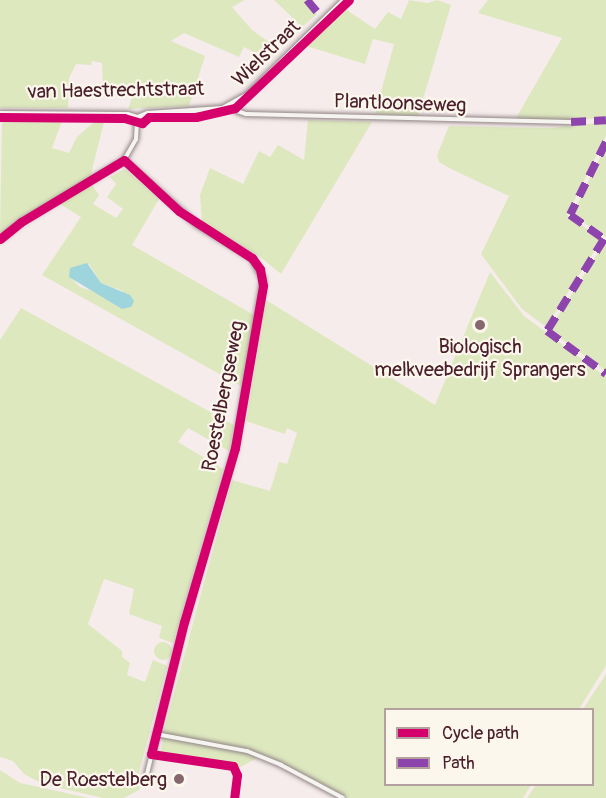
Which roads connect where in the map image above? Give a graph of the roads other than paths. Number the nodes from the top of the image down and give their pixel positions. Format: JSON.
{"nodes":[{"id":1,"x":343,"y":0,"type":"edge"},
{"id":2,"x":233,"y":104,"type":"junction"},
{"id":3,"x":0,"y":113,"type":"edge"},
{"id":4,"x":137,"y":117,"type":"junction"},
{"id":5,"x":571,"y":122,"type":"dead end"},
{"id":6,"x":124,"y":160,"type":"junction"},
{"id":7,"x":0,"y":239,"type":"edge"},
{"id":8,"x":156,"y":734,"type":"junction"},
{"id":9,"x":146,"y":778,"type":"dead end"},
{"id":10,"x":343,"y":798,"type":"edge"}],
"edges":[{"from":1,"to":2,"type":"street","name":"Wielstraat"},
{"from":2,"to":4,"type":"street","name":"van Haestrechtstraat"},
{"from":2,"to":5,"type":"street","name":"Plantloonseweg"},
{"from":3,"to":4,"type":"street","name":"van Haestrechtstraat"},
{"from":4,"to":6,"type":"street"},
{"from":6,"to":7,"type":"street"},
{"from":6,"to":8,"type":"street","name":"Roestelbergseweg"},
{"from":8,"to":9,"type":"street","name":"Roestelbergseweg"},
{"from":8,"to":10,"type":"street"}]}
